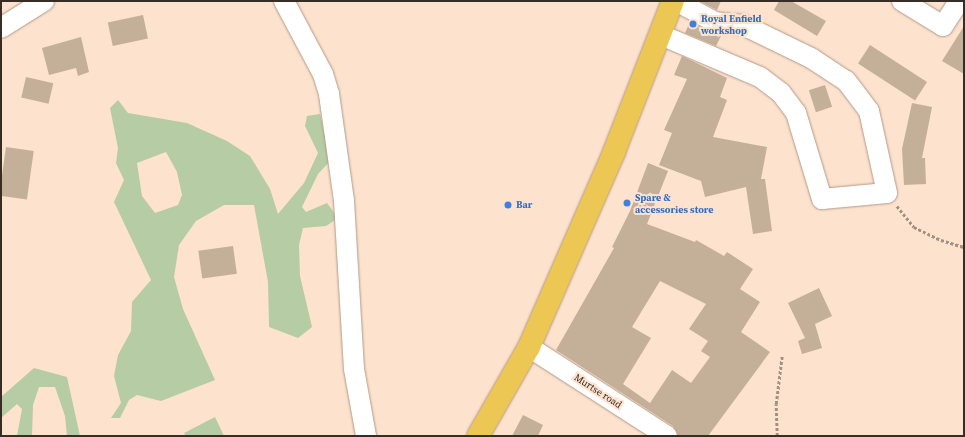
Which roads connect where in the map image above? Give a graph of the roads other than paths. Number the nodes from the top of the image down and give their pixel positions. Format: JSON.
{"nodes":[{"id":1,"x":44,"y":1,"type":"edge"},
{"id":2,"x":284,"y":1,"type":"edge"},
{"id":3,"x":673,"y":1,"type":"edge"},
{"id":4,"x":676,"y":1,"type":"edge"},
{"id":5,"x":902,"y":1,"type":"edge"},
{"id":6,"x":959,"y":1,"type":"edge"},
{"id":7,"x":1,"y":28,"type":"edge"},
{"id":8,"x":662,"y":35,"type":"junction"},
{"id":9,"x":529,"y":347,"type":"junction"},
{"id":10,"x":366,"y":436,"type":"edge"},
{"id":11,"x":478,"y":436,"type":"edge"},
{"id":12,"x":667,"y":436,"type":"edge"}],
"edges":[{"from":1,"to":7,"type":"street"},
{"from":2,"to":10,"type":"street"},
{"from":3,"to":8,"type":"highway"},
{"from":4,"to":8,"type":"street"},
{"from":5,"to":6,"type":"street"},
{"from":8,"to":9,"type":"highway"},
{"from":9,"to":11,"type":"highway"},
{"from":9,"to":12,"type":"street","name":"Murtse road"}]}
